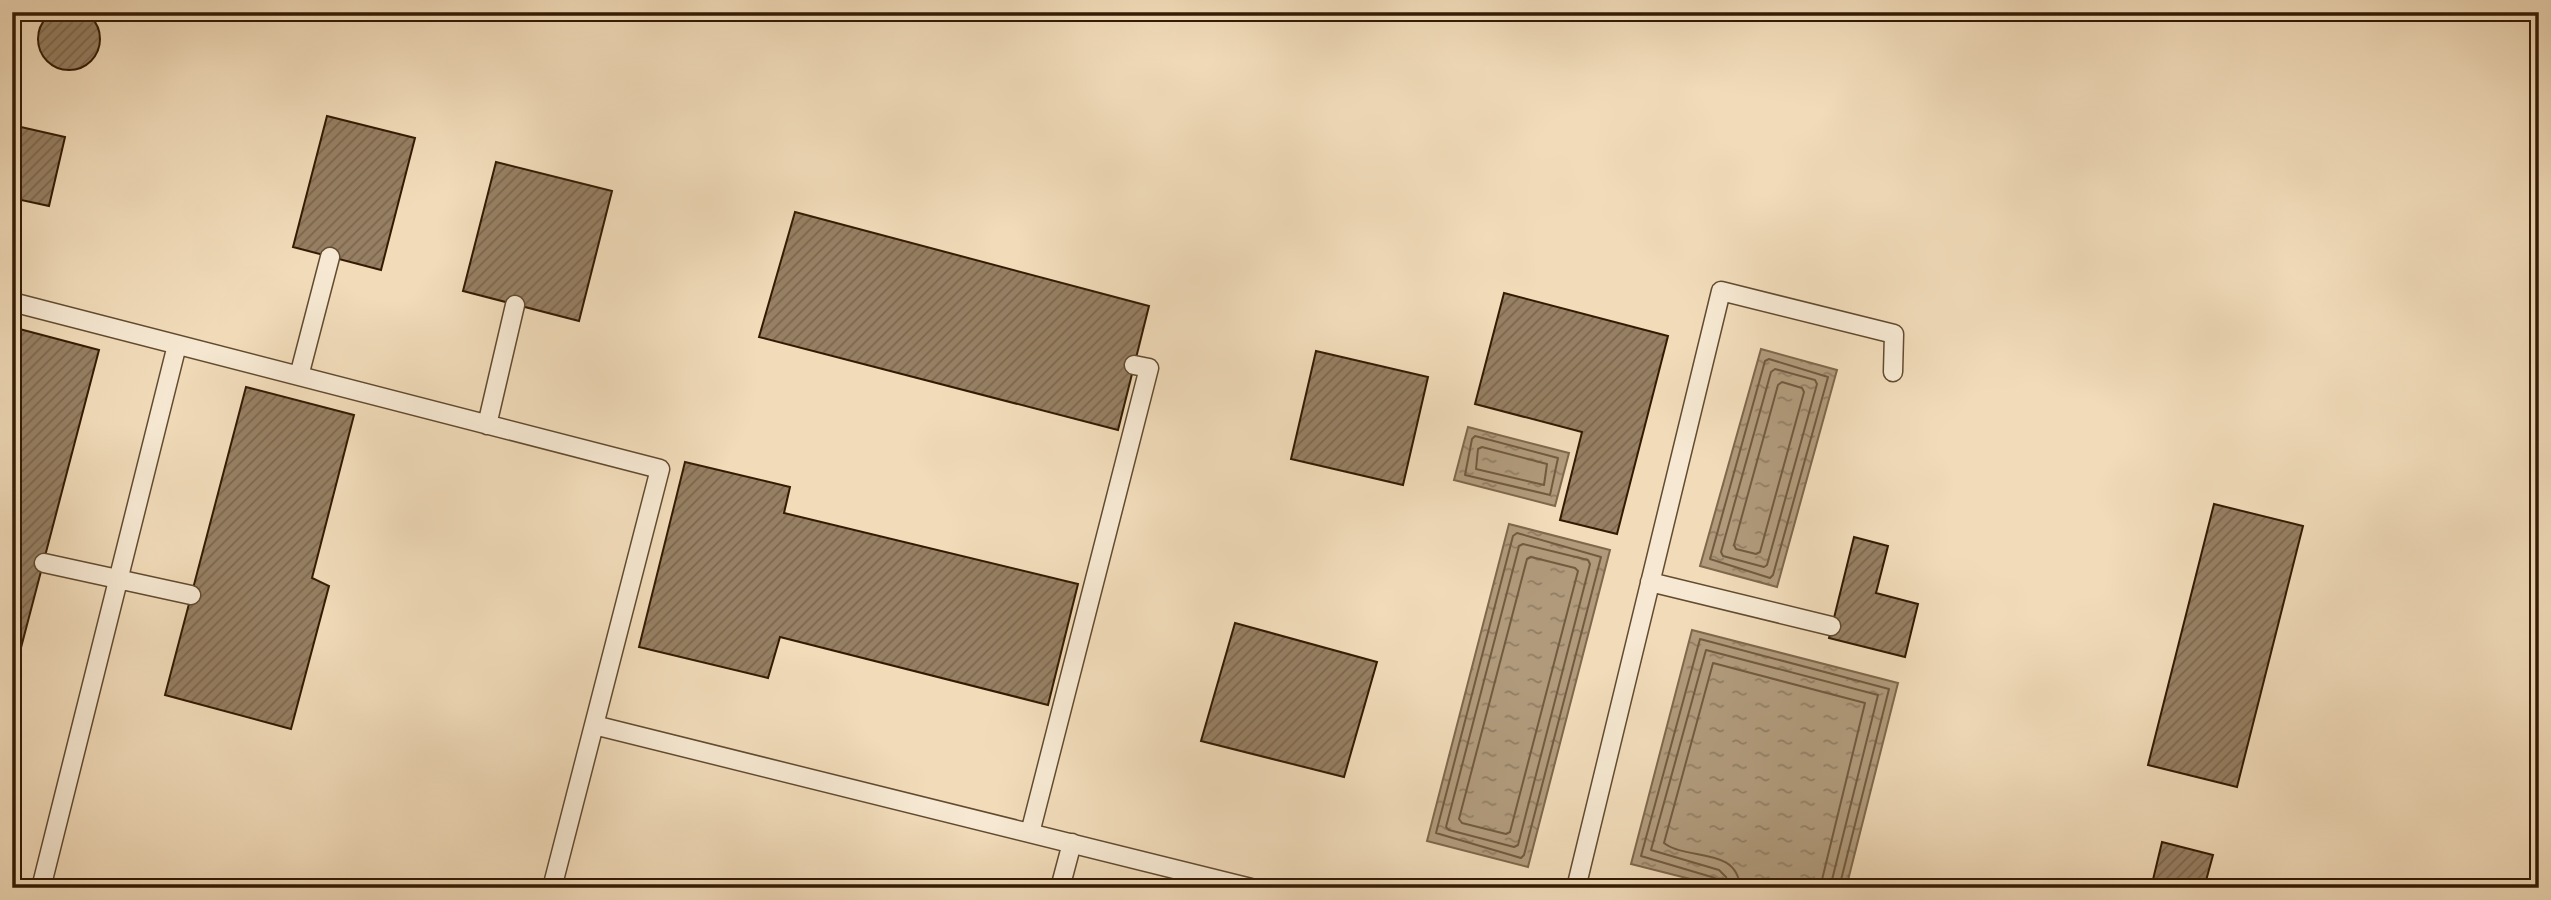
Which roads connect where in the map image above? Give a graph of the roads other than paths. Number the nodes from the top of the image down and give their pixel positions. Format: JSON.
{"nodes":[{"id":1,"x":330,"y":257,"type":"dead end"},
{"id":2,"x":12,"y":302,"type":"edge"},
{"id":3,"x":515,"y":305,"type":"dead end"},
{"id":4,"x":177,"y":345,"type":"junction"},
{"id":5,"x":1134,"y":365,"type":"dead end"},
{"id":6,"x":1893,"y":372,"type":"dead end"},
{"id":7,"x":299,"y":376,"type":"junction"},
{"id":8,"x":487,"y":425,"type":"junction"},
{"id":9,"x":44,"y":563,"type":"dead end"},
{"id":10,"x":118,"y":579,"type":"junction"},
{"id":11,"x":1650,"y":582,"type":"junction"},
{"id":12,"x":191,"y":595,"type":"dead end"},
{"id":13,"x":1832,"y":626,"type":"dead end"},
{"id":14,"x":594,"y":725,"type":"junction"},
{"id":15,"x":1030,"y":833,"type":"junction"},
{"id":16,"x":1072,"y":843,"type":"junction"},
{"id":17,"x":41,"y":888,"type":"edge"},
{"id":18,"x":552,"y":888,"type":"edge"},
{"id":19,"x":1060,"y":888,"type":"edge"},
{"id":20,"x":1251,"y":888,"type":"edge"},
{"id":21,"x":1576,"y":888,"type":"edge"}],
"edges":[{"from":1,"to":7,"type":"lane"},
{"from":2,"to":4,"type":"lane"},
{"from":3,"to":8,"type":"lane"},
{"from":4,"to":7,"type":"lane"},
{"from":4,"to":10,"type":"lane"},
{"from":5,"to":15,"type":"lane"},
{"from":6,"to":11,"type":"lane"},
{"from":7,"to":8,"type":"lane"},
{"from":8,"to":14,"type":"lane"},
{"from":9,"to":10,"type":"lane"},
{"from":10,"to":12,"type":"lane"},
{"from":10,"to":17,"type":"lane"},
{"from":11,"to":13,"type":"lane"},
{"from":11,"to":21,"type":"lane"},
{"from":14,"to":15,"type":"lane"},
{"from":14,"to":18,"type":"lane"},
{"from":15,"to":16,"type":"lane"},
{"from":16,"to":19,"type":"lane"},
{"from":16,"to":20,"type":"lane"}]}
